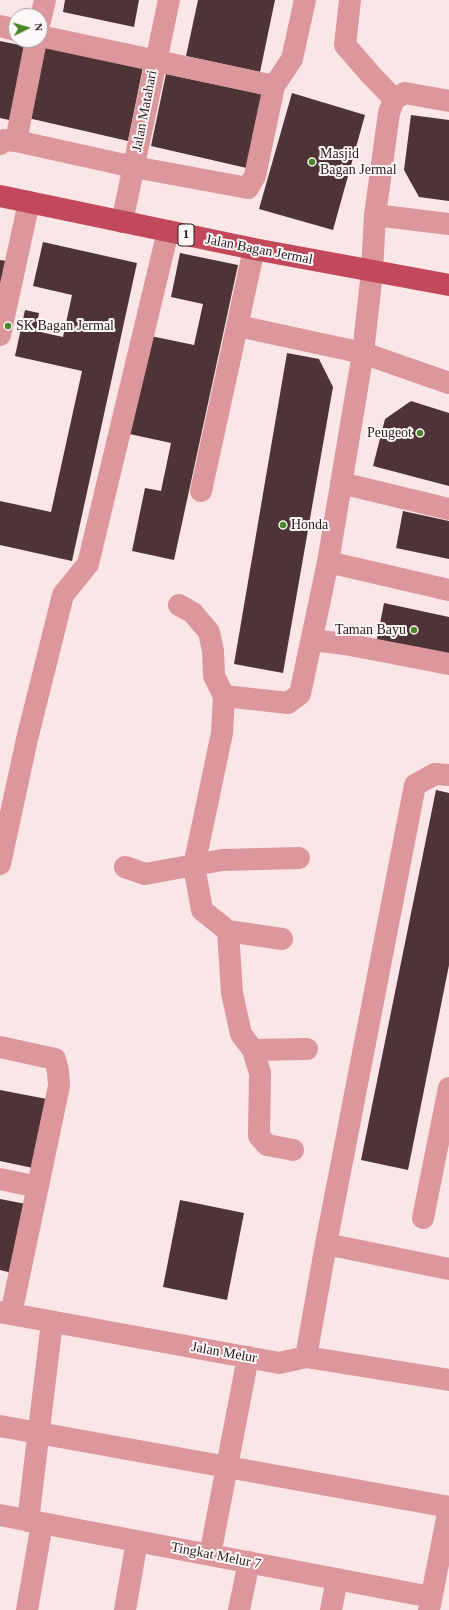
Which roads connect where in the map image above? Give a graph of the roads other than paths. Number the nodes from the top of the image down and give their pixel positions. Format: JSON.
{"nodes":[{"id":1,"x":169,"y":0,"type":"edge"},
{"id":2,"x":305,"y":0,"type":"edge"},
{"id":3,"x":350,"y":0,"type":"edge"},
{"id":4,"x":48,"y":38,"type":"edge"},
{"id":5,"x":34,"y":48,"type":"edge"},
{"id":6,"x":155,"y":60,"type":"junction"},
{"id":7,"x":274,"y":86,"type":"junction"},
{"id":8,"x":394,"y":99,"type":"junction"},
{"id":9,"x":449,"y":101,"type":"edge"},
{"id":10,"x":8,"y":142,"type":"edge"},
{"id":11,"x":134,"y":167,"type":"junction"},
{"id":12,"x":0,"y":196,"type":"edge"},
{"id":13,"x":29,"y":202,"type":"junction"},
{"id":14,"x":375,"y":215,"type":"junction"},
{"id":15,"x":122,"y":222,"type":"junction"},
{"id":16,"x":449,"y":224,"type":"edge"},
{"id":17,"x":168,"y":231,"type":"junction"},
{"id":18,"x":254,"y":249,"type":"junction"},
{"id":19,"x":372,"y":272,"type":"junction"},
{"id":20,"x":449,"y":286,"type":"edge"},
{"id":21,"x":238,"y":326,"type":"junction"},
{"id":22,"x":0,"y":335,"type":"edge"},
{"id":23,"x":363,"y":352,"type":"junction"},
{"id":24,"x":449,"y":383,"type":"edge"},
{"id":25,"x":341,"y":483,"type":"junction"},
{"id":26,"x":201,"y":491,"type":"dead end"},
{"id":27,"x":449,"y":509,"type":"edge"},
{"id":28,"x":328,"y":562,"type":"junction"},
{"id":29,"x":449,"y":590,"type":"edge"},
{"id":30,"x":179,"y":605,"type":"dead end"},
{"id":31,"x":312,"y":640,"type":"junction"},
{"id":32,"x":449,"y":664,"type":"edge"},
{"id":33,"x":224,"y":696,"type":"junction"},
{"id":34,"x":449,"y":775,"type":"edge"},
{"id":35,"x":299,"y":858,"type":"dead end"},
{"id":36,"x":0,"y":864,"type":"edge"},
{"id":37,"x":194,"y":866,"type":"junction"},
{"id":38,"x":125,"y":867,"type":"dead end"},
{"id":39,"x":228,"y":932,"type":"junction"},
{"id":40,"x":282,"y":939,"type":"dead end"},
{"id":41,"x":0,"y":1047,"type":"edge"},
{"id":42,"x":307,"y":1049,"type":"dead end"},
{"id":43,"x":254,"y":1050,"type":"junction"},
{"id":44,"x":449,"y":1088,"type":"edge"},
{"id":45,"x":443,"y":1145,"type":"edge"},
{"id":46,"x":293,"y":1150,"type":"dead end"},
{"id":47,"x":0,"y":1179,"type":"edge"},
{"id":48,"x":38,"y":1186,"type":"junction"},
{"id":49,"x":423,"y":1218,"type":"dead end"},
{"id":50,"x":326,"y":1244,"type":"junction"},
{"id":51,"x":449,"y":1269,"type":"edge"},
{"id":52,"x":6,"y":1313,"type":"edge"},
{"id":53,"x":52,"y":1322,"type":"junction"},
{"id":54,"x":248,"y":1357,"type":"junction"},
{"id":55,"x":306,"y":1357,"type":"junction"},
{"id":56,"x":449,"y":1380,"type":"edge"},
{"id":57,"x":0,"y":1426,"type":"edge"},
{"id":58,"x":38,"y":1434,"type":"junction"},
{"id":59,"x":227,"y":1468,"type":"junction"},
{"id":60,"x":449,"y":1508,"type":"edge"},
{"id":61,"x":0,"y":1516,"type":"edge"},
{"id":62,"x":35,"y":1522,"type":"junction"},
{"id":63,"x":137,"y":1541,"type":"junction"},
{"id":64,"x":210,"y":1555,"type":"junction"},
{"id":65,"x":249,"y":1562,"type":"junction"},
{"id":66,"x":337,"y":1579,"type":"junction"},
{"id":67,"x":430,"y":1604,"type":"edge"},
{"id":68,"x":27,"y":1610,"type":"edge"},
{"id":69,"x":126,"y":1610,"type":"edge"},
{"id":70,"x":239,"y":1610,"type":"edge"},
{"id":71,"x":331,"y":1610,"type":"edge"}],
"edges":[{"from":1,"to":6,"type":"street","name":"Jalan Matahari"},
{"from":2,"to":7,"type":"street"},
{"from":3,"to":8,"type":"street"},
{"from":4,"to":6,"type":"street"},
{"from":5,"to":10,"type":"street"},
{"from":6,"to":7,"type":"street"},
{"from":6,"to":11,"type":"street","name":"Jalan Matahari"},
{"from":7,"to":11,"type":"street"},
{"from":8,"to":9,"type":"street"},
{"from":8,"to":14,"type":"street"},
{"from":10,"to":11,"type":"street"},
{"from":11,"to":15,"type":"street","name":"Jalan Matahari"},
{"from":12,"to":13,"type":"main road","name":"Jalan Bagan Jermal","number":"1"},
{"from":13,"to":15,"type":"main road","name":"Jalan Bagan Jermal","number":"1"},
{"from":13,"to":22,"type":"street"},
{"from":14,"to":16,"type":"street"},
{"from":14,"to":19,"type":"street"},
{"from":15,"to":17,"type":"main road","name":"Jalan Bagan Jermal","number":"1"},
{"from":17,"to":18,"type":"main road","name":"Jalan Bagan Jermal","number":"1"},
{"from":17,"to":36,"type":"street"},
{"from":18,"to":19,"type":"main road","name":"Jalan Bagan Jermal","number":"1"},
{"from":18,"to":21,"type":"street"},
{"from":19,"to":20,"type":"main road","name":"Jalan Bagan Jermal","number":"1"},
{"from":19,"to":23,"type":"street"},
{"from":21,"to":23,"type":"street"},
{"from":21,"to":26,"type":"street"},
{"from":23,"to":24,"type":"street"},
{"from":23,"to":25,"type":"street"},
{"from":25,"to":27,"type":"street"},
{"from":25,"to":28,"type":"street"},
{"from":28,"to":29,"type":"street"},
{"from":28,"to":31,"type":"street"},
{"from":30,"to":33,"type":"street"},
{"from":31,"to":32,"type":"street"},
{"from":31,"to":33,"type":"street"},
{"from":33,"to":37,"type":"street"},
{"from":34,"to":50,"type":"street"},
{"from":35,"to":37,"type":"street"},
{"from":37,"to":38,"type":"street"},
{"from":37,"to":39,"type":"street"},
{"from":39,"to":40,"type":"street"},
{"from":39,"to":43,"type":"street"},
{"from":41,"to":48,"type":"street"},
{"from":42,"to":43,"type":"street"},
{"from":43,"to":46,"type":"street"},
{"from":44,"to":45,"type":"street"},
{"from":45,"to":49,"type":"street"},
{"from":47,"to":48,"type":"street"},
{"from":48,"to":52,"type":"street"},
{"from":50,"to":51,"type":"street"},
{"from":50,"to":55,"type":"street"},
{"from":52,"to":53,"type":"street","name":"Jalan Melur"},
{"from":53,"to":54,"type":"street","name":"Jalan Melur"},
{"from":53,"to":58,"type":"street"},
{"from":54,"to":55,"type":"street","name":"Jalan Melur"},
{"from":54,"to":59,"type":"street"},
{"from":55,"to":56,"type":"street","name":"Jalan Melur"},
{"from":57,"to":58,"type":"street"},
{"from":58,"to":59,"type":"street"},
{"from":58,"to":62,"type":"street"},
{"from":59,"to":60,"type":"street"},
{"from":59,"to":64,"type":"street"},
{"from":60,"to":67,"type":"street"},
{"from":61,"to":62,"type":"street","name":"Tingkat Melur 7"},
{"from":62,"to":63,"type":"street","name":"Tingkat Melur 7"},
{"from":62,"to":68,"type":"street"},
{"from":63,"to":64,"type":"street","name":"Tingkat Melur 7"},
{"from":63,"to":69,"type":"street"},
{"from":64,"to":65,"type":"street","name":"Tingkat Melur 7"},
{"from":65,"to":66,"type":"street","name":"Tingkat Melur 7"},
{"from":65,"to":70,"type":"street"},
{"from":66,"to":67,"type":"street","name":"Tingkat Melur 7"},
{"from":66,"to":71,"type":"street"}]}
